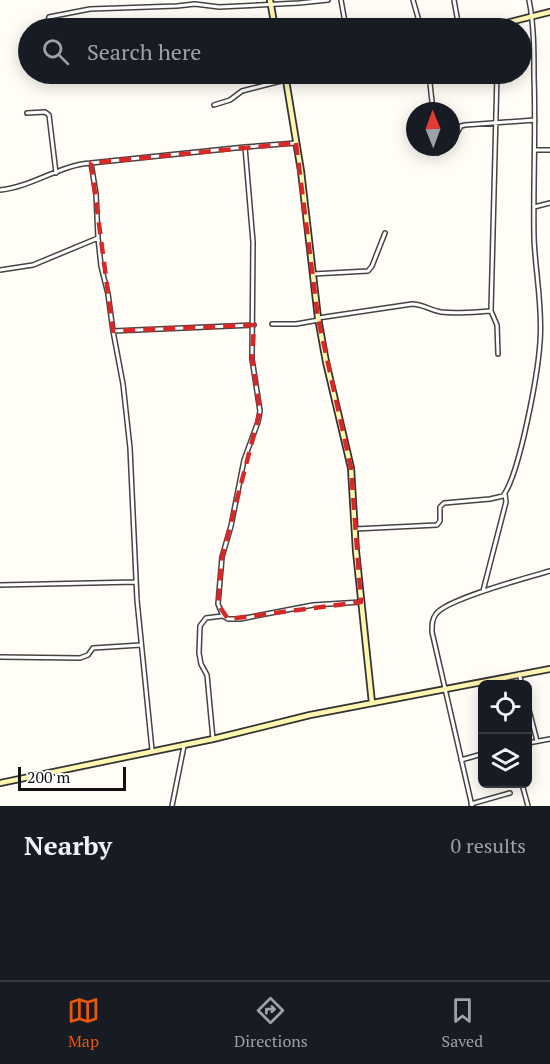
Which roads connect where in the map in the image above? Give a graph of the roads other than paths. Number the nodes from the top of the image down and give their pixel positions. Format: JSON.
{"nodes":[{"id":1,"x":328,"y":0,"type":"edge"},
{"id":2,"x":341,"y":0,"type":"edge"},
{"id":3,"x":413,"y":0,"type":"edge"},
{"id":4,"x":454,"y":0,"type":"edge"},
{"id":5,"x":529,"y":0,"type":"edge"},
{"id":6,"x":270,"y":2,"type":"edge"},
{"id":7,"x":299,"y":2,"type":"edge"},
{"id":8,"x":550,"y":12,"type":"edge"},
{"id":9,"x":532,"y":16,"type":"junction"},
{"id":10,"x":50,"y":18,"type":"edge"},
{"id":11,"x":273,"y":18,"type":"edge"},
{"id":12,"x":344,"y":18,"type":"edge"},
{"id":13,"x":418,"y":18,"type":"edge"},
{"id":14,"x":457,"y":18,"type":"edge"},
{"id":15,"x":525,"y":18,"type":"edge"},
{"id":16,"x":262,"y":84,"type":"edge"},
{"id":17,"x":286,"y":84,"type":"edge"},
{"id":18,"x":430,"y":84,"type":"edge"},
{"id":19,"x":497,"y":84,"type":"edge"},
{"id":20,"x":432,"y":102,"type":"edge"},
{"id":21,"x":214,"y":105,"type":"dead end"},
{"id":22,"x":27,"y":113,"type":"dead end"},
{"id":23,"x":535,"y":120,"type":"junction"},
{"id":24,"x":497,"y":122,"type":"junction"},
{"id":25,"x":460,"y":129,"type":"edge"},
{"id":26,"x":296,"y":143,"type":"junction"},
{"id":27,"x":245,"y":147,"type":"junction"},
{"id":28,"x":535,"y":150,"type":"junction"},
{"id":29,"x":550,"y":150,"type":"edge"},
{"id":30,"x":91,"y":163,"type":"junction"},
{"id":31,"x":56,"y":173,"type":"junction"},
{"id":32,"x":0,"y":190,"type":"edge"},
{"id":33,"x":550,"y":203,"type":"edge"},
{"id":34,"x":534,"y":207,"type":"junction"},
{"id":35,"x":385,"y":233,"type":"dead end"},
{"id":36,"x":98,"y":238,"type":"junction"},
{"id":37,"x":0,"y":270,"type":"edge"},
{"id":38,"x":313,"y":274,"type":"junction"},
{"id":39,"x":491,"y":311,"type":"junction"},
{"id":40,"x":318,"y":319,"type":"junction"},
{"id":41,"x":272,"y":324,"type":"dead end"},
{"id":42,"x":254,"y":325,"type":"junction"},
{"id":43,"x":113,"y":331,"type":"junction"},
{"id":44,"x":498,"y":354,"type":"dead end"},
{"id":45,"x":505,"y":494,"type":"junction"},
{"id":46,"x":355,"y":530,"type":"junction"},
{"id":47,"x":550,"y":571,"type":"edge"},
{"id":48,"x":136,"y":582,"type":"junction"},
{"id":49,"x":0,"y":585,"type":"edge"},
{"id":50,"x":483,"y":592,"type":"junction"},
{"id":51,"x":361,"y":602,"type":"junction"},
{"id":52,"x":223,"y":616,"type":"junction"},
{"id":53,"x":141,"y":645,"type":"junction"},
{"id":54,"x":0,"y":657,"type":"edge"},
{"id":55,"x":550,"y":669,"type":"edge"},
{"id":56,"x":519,"y":674,"type":"junction"},
{"id":57,"x":494,"y":680,"type":"edge"},
{"id":58,"x":521,"y":680,"type":"edge"},
{"id":59,"x":478,"y":683,"type":"edge"},
{"id":60,"x":446,"y":688,"type":"junction"},
{"id":61,"x":372,"y":703,"type":"junction"},
{"id":62,"x":532,"y":722,"type":"edge"},
{"id":63,"x":213,"y":739,"type":"junction"},
{"id":64,"x":550,"y":739,"type":"edge"},
{"id":65,"x":537,"y":741,"type":"junction"},
{"id":66,"x":532,"y":742,"type":"edge"},
{"id":67,"x":184,"y":744,"type":"junction"},
{"id":68,"x":152,"y":750,"type":"junction"},
{"id":69,"x":478,"y":755,"type":"edge"},
{"id":70,"x":461,"y":760,"type":"junction"},
{"id":71,"x":0,"y":783,"type":"edge"},
{"id":72,"x":523,"y":788,"type":"edge"},
{"id":73,"x":510,"y":793,"type":"dead end"},
{"id":74,"x":471,"y":805,"type":"edge"},
{"id":75,"x":172,"y":806,"type":"edge"},
{"id":76,"x":528,"y":806,"type":"edge"}],
"edges":[{"from":1,"to":7,"type":"street"},
{"from":2,"to":12,"type":"street"},
{"from":3,"to":13,"type":"street"},
{"from":4,"to":14,"type":"street"},
{"from":5,"to":9,"type":"street"},
{"from":6,"to":7,"type":"street"},
{"from":6,"to":10,"type":"street"},
{"from":6,"to":11,"type":"street"},
{"from":8,"to":9,"type":"street"},
{"from":9,"to":15,"type":"street"},
{"from":9,"to":23,"type":"street"},
{"from":16,"to":21,"type":"street"},
{"from":17,"to":26,"type":"street"},
{"from":18,"to":20,"type":"street"},
{"from":19,"to":24,"type":"street"},
{"from":22,"to":31,"type":"street"},
{"from":23,"to":24,"type":"street"},
{"from":23,"to":28,"type":"street"},
{"from":24,"to":25,"type":"street"},
{"from":24,"to":39,"type":"street"},
{"from":26,"to":27,"type":"street"},
{"from":26,"to":38,"type":"street"},
{"from":27,"to":30,"type":"street"},
{"from":27,"to":42,"type":"street"},
{"from":28,"to":29,"type":"street"},
{"from":28,"to":34,"type":"street"},
{"from":30,"to":31,"type":"street"},
{"from":30,"to":36,"type":"street"},
{"from":31,"to":32,"type":"street"},
{"from":33,"to":34,"type":"street"},
{"from":34,"to":45,"type":"street"},
{"from":35,"to":38,"type":"street"},
{"from":36,"to":37,"type":"street"},
{"from":36,"to":43,"type":"street"},
{"from":38,"to":40,"type":"street"},
{"from":39,"to":40,"type":"street"},
{"from":39,"to":44,"type":"street"},
{"from":40,"to":41,"type":"street"},
{"from":40,"to":46,"type":"street"},
{"from":42,"to":43,"type":"street"},
{"from":42,"to":52,"type":"street"},
{"from":43,"to":48,"type":"street"},
{"from":45,"to":46,"type":"street"},
{"from":45,"to":50,"type":"street"},
{"from":46,"to":51,"type":"street"},
{"from":47,"to":50,"type":"street"},
{"from":48,"to":49,"type":"street"},
{"from":48,"to":53,"type":"street"},
{"from":50,"to":60,"type":"street"},
{"from":51,"to":52,"type":"street"},
{"from":51,"to":61,"type":"street"},
{"from":52,"to":63,"type":"street"},
{"from":53,"to":54,"type":"street"},
{"from":53,"to":68,"type":"street"},
{"from":55,"to":56,"type":"street"},
{"from":56,"to":57,"type":"street"},
{"from":56,"to":58,"type":"street"},
{"from":59,"to":60,"type":"street"},
{"from":60,"to":61,"type":"street"},
{"from":60,"to":70,"type":"street"},
{"from":61,"to":63,"type":"street"},
{"from":62,"to":65,"type":"street"},
{"from":63,"to":67,"type":"street"},
{"from":64,"to":65,"type":"street"},
{"from":65,"to":66,"type":"street"},
{"from":67,"to":68,"type":"street"},
{"from":67,"to":75,"type":"street"},
{"from":68,"to":71,"type":"street"},
{"from":69,"to":70,"type":"street"},
{"from":70,"to":74,"type":"street"},
{"from":72,"to":76,"type":"street"},
{"from":73,"to":74,"type":"street"}]}
